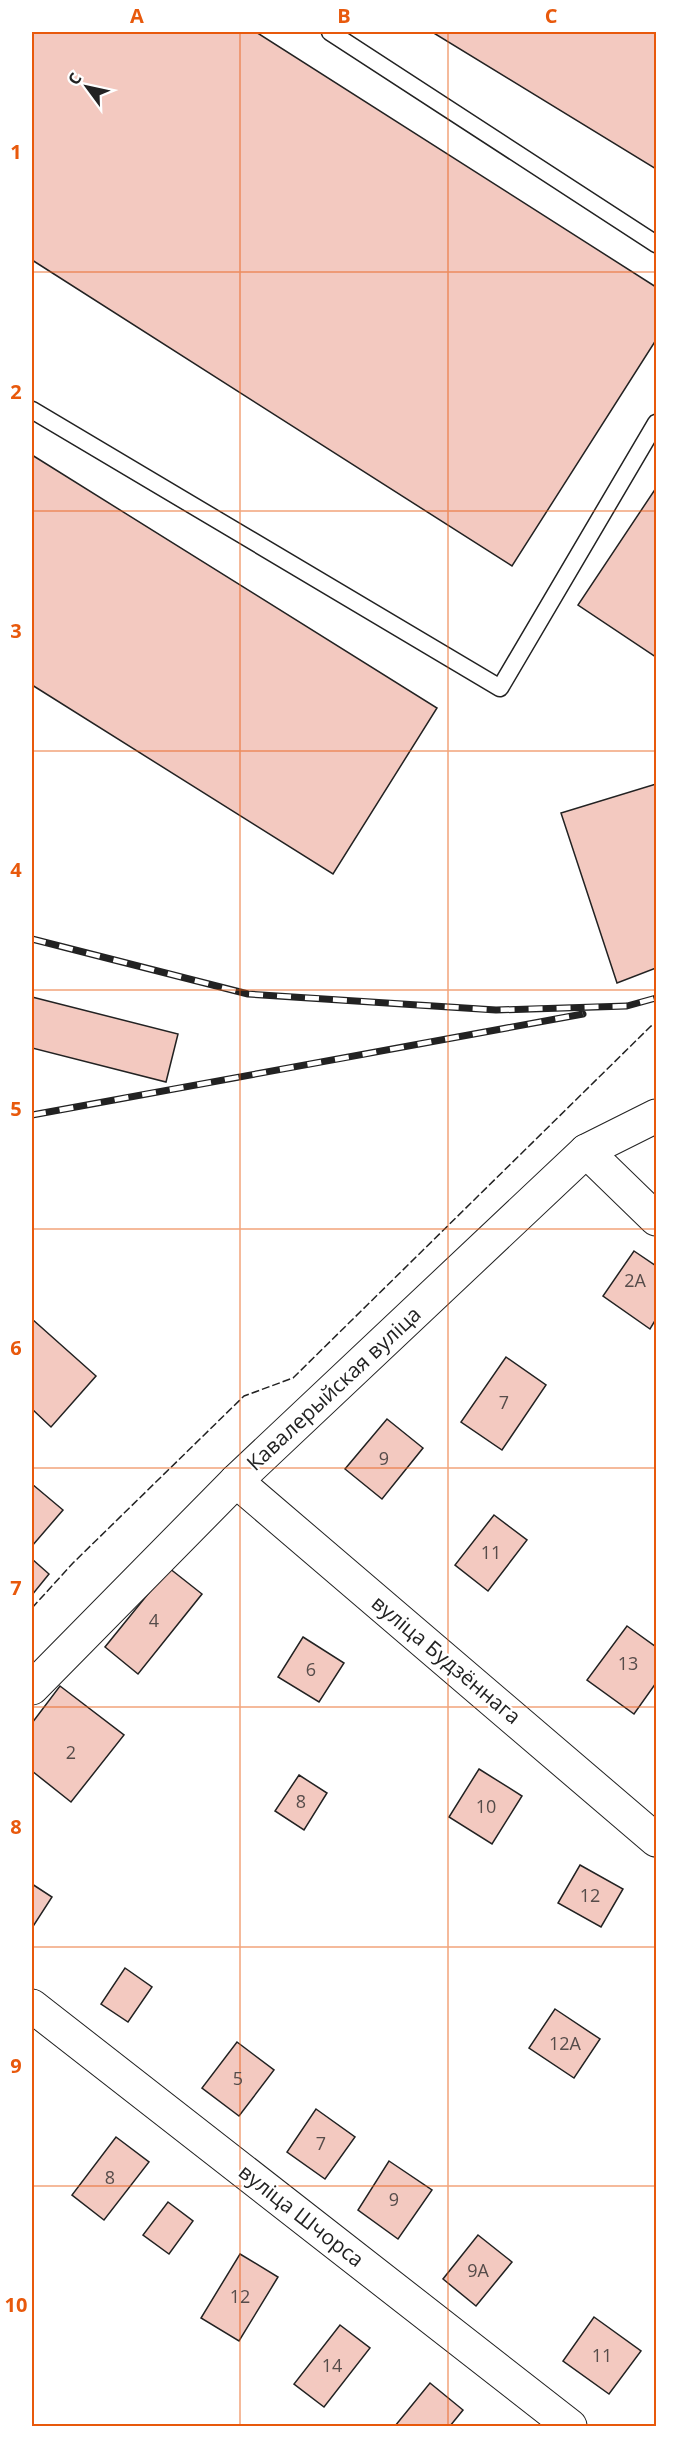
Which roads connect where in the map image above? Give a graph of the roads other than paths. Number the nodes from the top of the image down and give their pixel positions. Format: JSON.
{"nodes":[{"id":1,"x":330,"y":32,"type":"edge"},
{"id":2,"x":657,"y":244,"type":"edge"},
{"id":3,"x":32,"y":410,"type":"edge"},
{"id":4,"x":657,"y":423,"type":"edge"},
{"id":5,"x":657,"y":1116,"type":"edge"},
{"id":6,"x":586,"y":1151,"type":"junction"},
{"id":7,"x":657,"y":1220,"type":"edge"},
{"id":8,"x":236,"y":1480,"type":"junction"},
{"id":9,"x":32,"y":1688,"type":"edge"},
{"id":10,"x":657,"y":1840,"type":"edge"},
{"id":11,"x":32,"y":2006,"type":"edge"},
{"id":12,"x":570,"y":2427,"type":"edge"}],
"edges":[{"from":1,"to":2,"type":"lane"},
{"from":3,"to":4,"type":"lane"},
{"from":5,"to":6,"type":"street","name":"Кавалерыйская вуліца"},
{"from":6,"to":7,"type":"street"},
{"from":6,"to":8,"type":"street","name":"Кавалерыйская вуліца"},
{"from":8,"to":9,"type":"street","name":"Кавалерыйская вуліца"},
{"from":8,"to":10,"type":"street","name":"вуліца Будзённага"},
{"from":11,"to":12,"type":"street","name":"вуліца Шчорса"}]}
